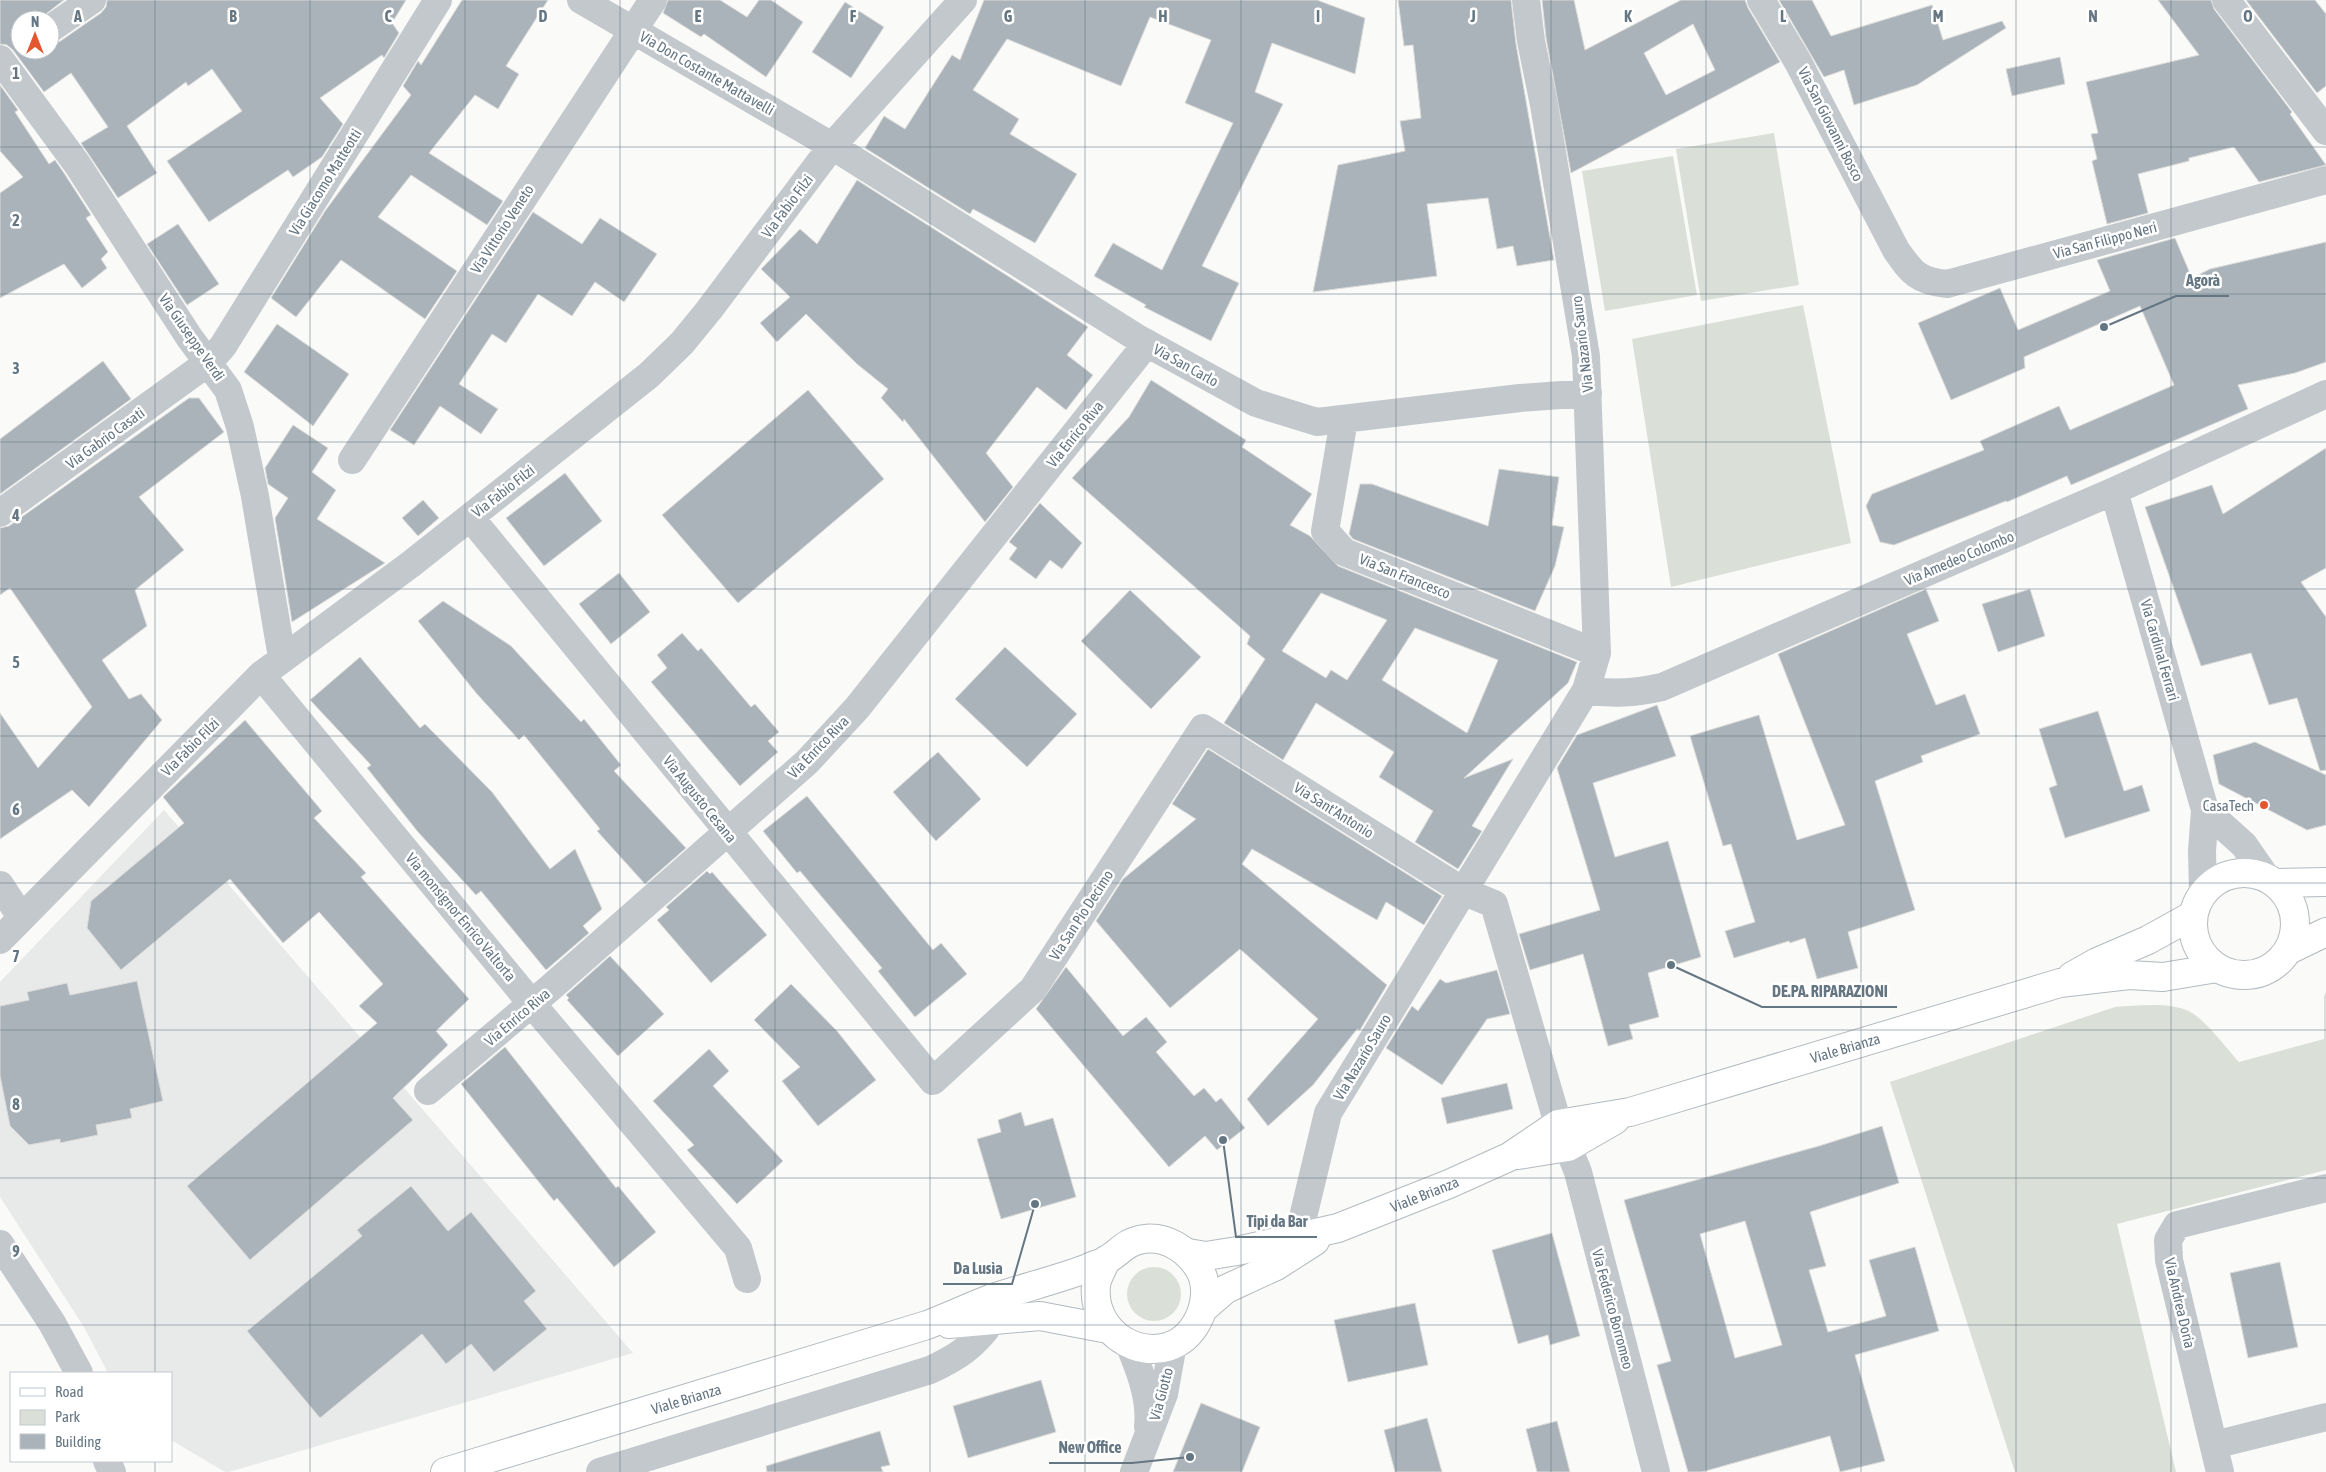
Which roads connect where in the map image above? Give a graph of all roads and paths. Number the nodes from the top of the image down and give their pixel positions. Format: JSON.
{"nodes":[{"id":1,"x":92,"y":0,"type":"edge"},
{"id":2,"x":438,"y":0,"type":"edge"},
{"id":3,"x":581,"y":0,"type":"edge"},
{"id":4,"x":653,"y":0,"type":"edge"},
{"id":5,"x":963,"y":0,"type":"edge"},
{"id":6,"x":1526,"y":0,"type":"edge"},
{"id":7,"x":1761,"y":0,"type":"edge"},
{"id":8,"x":2226,"y":0,"type":"edge"},
{"id":9,"x":60,"y":22,"type":"edge"},
{"id":10,"x":633,"y":31,"type":"junction"},
{"id":11,"x":6,"y":58,"type":"edge"},
{"id":12,"x":2326,"y":131,"type":"edge"},
{"id":13,"x":832,"y":146,"type":"junction"},
{"id":14,"x":2326,"y":180,"type":"edge"},
{"id":15,"x":1896,"y":250,"type":"joint"},
{"id":16,"x":1147,"y":343,"type":"junction"},
{"id":17,"x":209,"y":362,"type":"junction"},
{"id":18,"x":1588,"y":393,"type":"junction"},
{"id":19,"x":2326,"y":394,"type":"edge"},
{"id":20,"x":1344,"y":420,"type":"junction"},
{"id":21,"x":352,"y":460,"type":"dead end"},
{"id":22,"x":2114,"y":491,"type":"junction"},
{"id":23,"x":0,"y":513,"type":"edge"},
{"id":24,"x":470,"y":517,"type":"junction"},
{"id":25,"x":1597,"y":653,"type":"junction"},
{"id":26,"x":271,"y":667,"type":"junction"},
{"id":27,"x":1586,"y":690,"type":"junction"},
{"id":28,"x":1203,"y":728,"type":"joint"},
{"id":29,"x":2206,"y":810,"type":"junction"},
{"id":30,"x":726,"y":832,"type":"junction"},
{"id":31,"x":2271,"y":880,"type":"junction"},
{"id":32,"x":2326,"y":882,"type":"edge"},
{"id":33,"x":0,"y":885,"type":"edge"},
{"id":34,"x":1464,"y":892,"type":"junction"},
{"id":35,"x":2198,"y":903,"type":"junction"},
{"id":36,"x":21,"y":917,"type":"junction"},
{"id":37,"x":2326,"y":932,"type":"edge"},
{"id":38,"x":0,"y":940,"type":"edge"},
{"id":39,"x":2289,"y":950,"type":"junction"},
{"id":40,"x":2217,"y":968,"type":"junction"},
{"id":41,"x":2060,"y":983,"type":"junction"},
{"id":42,"x":532,"y":1004,"type":"junction"},
{"id":43,"x":932,"y":1081,"type":"joint"},
{"id":44,"x":428,"y":1091,"type":"dead end"},
{"id":45,"x":1563,"y":1136,"type":"junction"},
{"id":46,"x":2326,"y":1188,"type":"edge"},
{"id":47,"x":1338,"y":1228,"type":"junction"},
{"id":48,"x":1298,"y":1238,"type":"junction"},
{"id":49,"x":0,"y":1244,"type":"edge"},
{"id":50,"x":1188,"y":1254,"type":"junction"},
{"id":51,"x":1106,"y":1260,"type":"junction"},
{"id":52,"x":746,"y":1279,"type":"dead end"},
{"id":53,"x":1203,"y":1309,"type":"junction"},
{"id":54,"x":991,"y":1322,"type":"junction"},
{"id":55,"x":927,"y":1325,"type":"junction"},
{"id":56,"x":1118,"y":1337,"type":"junction"},
{"id":57,"x":1173,"y":1344,"type":"junction"},
{"id":58,"x":78,"y":1372,"type":"edge"},
{"id":59,"x":2326,"y":1417,"type":"edge"},
{"id":60,"x":1146,"y":1444,"type":"junction"},
{"id":61,"x":2214,"y":1445,"type":"junction"},
{"id":62,"x":445,"y":1472,"type":"edge"},
{"id":63,"x":600,"y":1472,"type":"edge"},
{"id":64,"x":1134,"y":1472,"type":"edge"},
{"id":65,"x":1656,"y":1472,"type":"edge"},
{"id":66,"x":2220,"y":1472,"type":"edge"}],
"edges":[{"from":1,"to":9,"type":"street"},
{"from":2,"to":17,"type":"street","name":"Via Giacomo Matteotti"},
{"from":3,"to":10,"type":"street","name":"Via Don Costante Mattavelli"},
{"from":4,"to":10,"type":"street","name":"Via Vittorio Veneto"},
{"from":5,"to":13,"type":"street","name":"Via Fabio Filzi"},
{"from":6,"to":18,"type":"street","name":"Via Nazario Sauro"},
{"from":7,"to":15,"type":"street","name":"Via San Giovanni Bosco"},
{"from":8,"to":12,"type":"street"},
{"from":10,"to":13,"type":"street","name":"Via Don Costante Mattavelli"},
{"from":10,"to":21,"type":"street","name":"Via Vittorio Veneto"},
{"from":11,"to":17,"type":"street","name":"Via Giuseppe Verdi"},
{"from":13,"to":16,"type":"street","name":"Via San Carlo"},
{"from":13,"to":24,"type":"street","name":"Via Fabio Filzi"},
{"from":14,"to":15,"type":"street","name":"Via San Filippo Neri"},
{"from":16,"to":20,"type":"street","name":"Via San Carlo"},
{"from":16,"to":30,"type":"street","name":"Via Enrico Riva"},
{"from":17,"to":23,"type":"street","name":"Via Gabrio Casati"},
{"from":17,"to":26,"type":"street","name":"Via Giuseppe Verdi"},
{"from":18,"to":20,"type":"street","name":"Via San Carlo"},
{"from":18,"to":25,"type":"street","name":"Via Nazario Sauro"},
{"from":19,"to":22,"type":"street","name":"Via Amedeo Colombo"},
{"from":20,"to":25,"type":"street","name":"Via San Francesco"},
{"from":22,"to":27,"type":"street","name":"Via Amedeo Colombo"},
{"from":22,"to":29,"type":"street","name":"Via Cardinal Ferrari"},
{"from":24,"to":26,"type":"street","name":"Via Fabio Filzi"},
{"from":24,"to":30,"type":"street","name":"Via Augusto Cesana"},
{"from":25,"to":27,"type":"street","name":"Via Nazario Sauro"},
{"from":26,"to":36,"type":"street","name":"Via Fabio Filzi"},
{"from":26,"to":42,"type":"street","name":"Via monsignor Enrico Valtorta"},
{"from":27,"to":34,"type":"street","name":"Via Nazario Sauro"},
{"from":28,"to":34,"type":"street","name":"Via Sant'Antonio"},
{"from":28,"to":43,"type":"street","name":"Via San Pio Decimo"},
{"from":29,"to":31,"type":"street"},
{"from":29,"to":35,"type":"street","name":"Via Cardinal Ferrari"},
{"from":30,"to":42,"type":"street","name":"Via Enrico Riva"},
{"from":30,"to":43,"type":"street","name":"Via Augusto Cesana"},
{"from":31,"to":32,"type":"main road","name":"Viale Brianza"},
{"from":31,"to":35,"type":"main road","name":"Viale Brianza"},
{"from":31,"to":39,"type":"main road"},
{"from":33,"to":36,"type":"street"},
{"from":34,"to":45,"type":"street","name":"Via Federico Borromeo"},
{"from":34,"to":48,"type":"street","name":"Via Nazario Sauro"},
{"from":35,"to":40,"type":"main road"},
{"from":35,"to":41,"type":"main road","name":"Viale Brianza"},
{"from":36,"to":38,"type":"street","name":"Via Fabio Filzi"},
{"from":37,"to":39,"type":"main road","name":"Viale Brianza"},
{"from":39,"to":40,"type":"main road","name":"Viale Brianza"},
{"from":40,"to":41,"type":"main road","name":"Viale Brianza"},
{"from":41,"to":45,"type":"main road","name":"Viale Brianza"},
{"from":42,"to":44,"type":"street","name":"Via Enrico Riva"},
{"from":42,"to":52,"type":"street","name":"Via monsignor Enrico Valtorta"},
{"from":45,"to":47,"type":"main road","name":"Viale Brianza"},
{"from":45,"to":65,"type":"street","name":"Via Federico Borromeo"},
{"from":46,"to":61,"type":"street","name":"Via Andrea Doria"},
{"from":47,"to":48,"type":"main road","name":"Viale Brianza"},
{"from":47,"to":53,"type":"main road","name":"Viale Brianza"},
{"from":48,"to":50,"type":"main road","name":"Viale Brianza"},
{"from":49,"to":58,"type":"street"},
{"from":50,"to":51,"type":"main road","name":"Viale Brianza"},
{"from":50,"to":53,"type":"main road","name":"Viale Brianza"},
{"from":51,"to":55,"type":"main road","name":"Viale Brianza"},
{"from":51,"to":56,"type":"main road","name":"Viale Brianza"},
{"from":53,"to":57,"type":"main road","name":"Viale Brianza"},
{"from":54,"to":55,"type":"main road","name":"Viale Brianza"},
{"from":54,"to":56,"type":"main road","name":"Viale Brianza"},
{"from":54,"to":63,"type":"street"},
{"from":55,"to":62,"type":"main road","name":"Viale Brianza"},
{"from":56,"to":57,"type":"main road","name":"Viale Brianza"},
{"from":56,"to":60,"type":"street","name":"Via Giotto"},
{"from":57,"to":60,"type":"street","name":"Via Giotto"},
{"from":59,"to":61,"type":"street"},
{"from":60,"to":64,"type":"street","name":"Via Giotto"},
{"from":61,"to":66,"type":"street","name":"Via Andrea Doria"}]}
